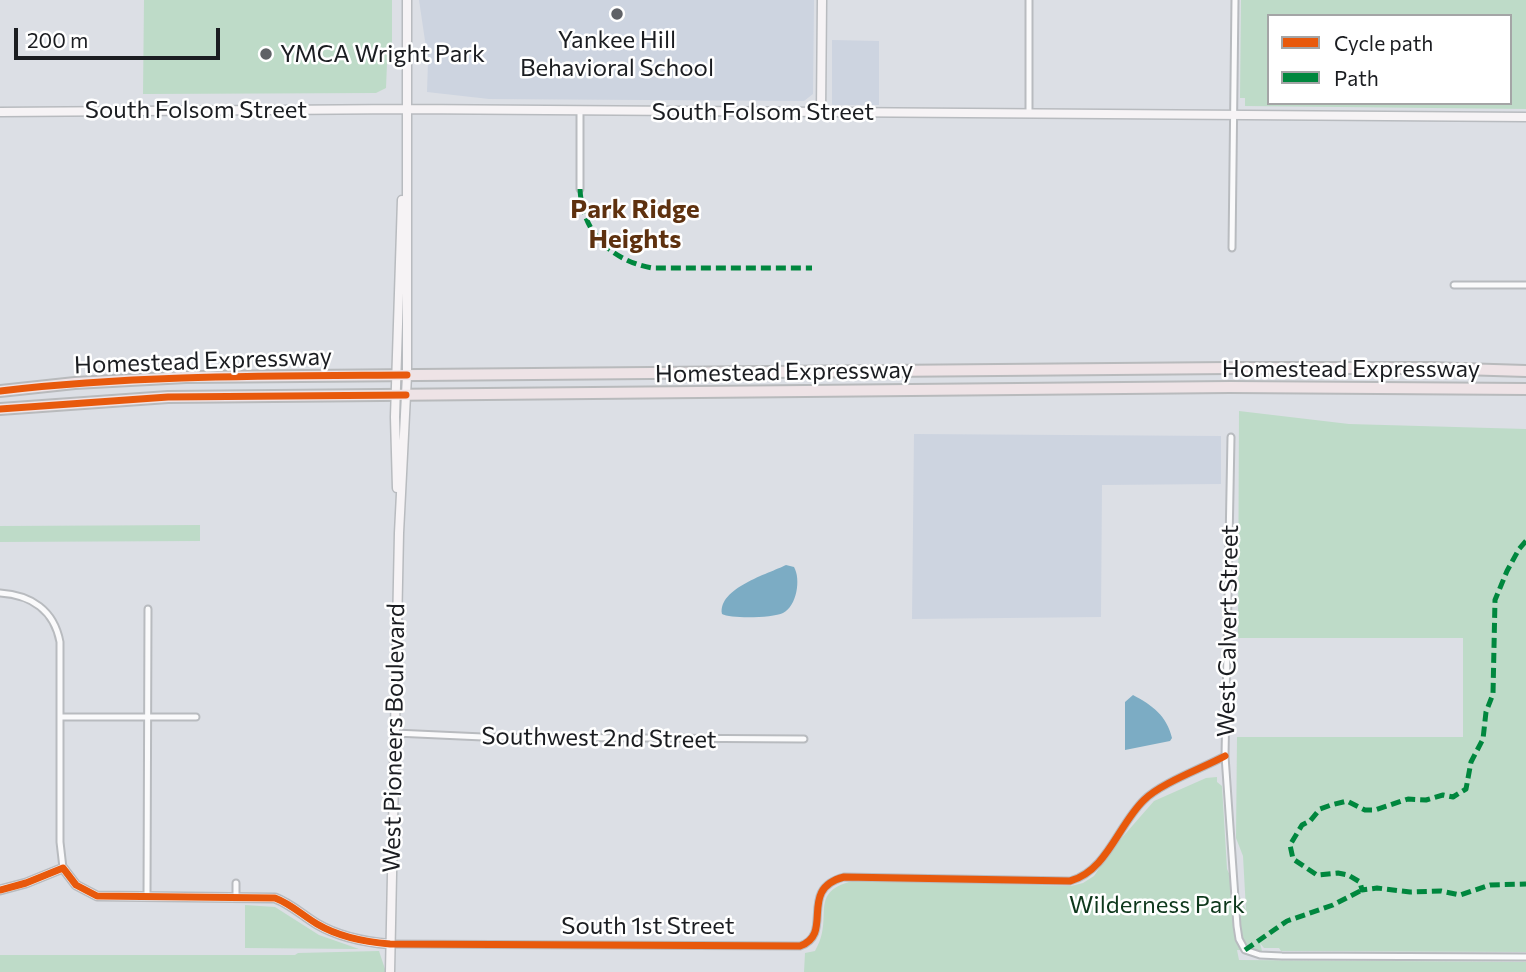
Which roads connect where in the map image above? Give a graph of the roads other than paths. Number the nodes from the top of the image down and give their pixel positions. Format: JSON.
{"nodes":[{"id":1,"x":407,"y":0,"type":"edge"},
{"id":2,"x":822,"y":0,"type":"edge"},
{"id":3,"x":1029,"y":0,"type":"edge"},
{"id":4,"x":1235,"y":0,"type":"edge"},
{"id":5,"x":407,"y":109,"type":"junction"},
{"id":6,"x":580,"y":111,"type":"junction"},
{"id":7,"x":0,"y":112,"type":"edge"},
{"id":8,"x":821,"y":112,"type":"junction"},
{"id":9,"x":1029,"y":113,"type":"junction"},
{"id":10,"x":1234,"y":115,"type":"junction"},
{"id":11,"x":1526,"y":117,"type":"edge"},
{"id":12,"x":580,"y":189,"type":"dead end"},
{"id":13,"x":1232,"y":248,"type":"dead end"},
{"id":14,"x":1454,"y":285,"type":"dead end"},
{"id":15,"x":1526,"y":285,"type":"edge"},
{"id":16,"x":1526,"y":371,"type":"edge"},
{"id":17,"x":402,"y":375,"type":"junction"},
{"id":18,"x":1526,"y":389,"type":"edge"},
{"id":19,"x":0,"y":391,"type":"edge"},
{"id":20,"x":401,"y":395,"type":"junction"},
{"id":21,"x":0,"y":409,"type":"edge"},
{"id":22,"x":1231,"y":437,"type":"dead end"},
{"id":23,"x":0,"y":593,"type":"edge"},
{"id":24,"x":148,"y":609,"type":"dead end"},
{"id":25,"x":60,"y":717,"type":"junction"},
{"id":26,"x":148,"y":717,"type":"junction"},
{"id":27,"x":196,"y":717,"type":"dead end"},
{"id":28,"x":395,"y":733,"type":"junction"},
{"id":29,"x":804,"y":739,"type":"dead end"},
{"id":30,"x":1225,"y":756,"type":"junction"},
{"id":31,"x":63,"y":868,"type":"junction"},
{"id":32,"x":236,"y":883,"type":"dead end"},
{"id":33,"x":0,"y":890,"type":"edge"},
{"id":34,"x":236,"y":896,"type":"junction"},
{"id":35,"x":148,"y":897,"type":"junction"},
{"id":36,"x":390,"y":944,"type":"junction"},
{"id":37,"x":1526,"y":957,"type":"edge"},
{"id":38,"x":390,"y":972,"type":"edge"}],
"edges":[{"from":1,"to":5,"type":"main road","name":"West Pioneers Boulevard"},
{"from":2,"to":8,"type":"main road"},
{"from":3,"to":9,"type":"street"},
{"from":4,"to":10,"type":"street"},
{"from":5,"to":6,"type":"main road","name":"South Folsom Street"},
{"from":5,"to":7,"type":"main road","name":"South Folsom Street"},
{"from":5,"to":17,"type":"main road","name":"West Pioneers Boulevard"},
{"from":6,"to":8,"type":"main road","name":"South Folsom Street"},
{"from":6,"to":12,"type":"street"},
{"from":8,"to":9,"type":"main road","name":"South Folsom Street"},
{"from":9,"to":10,"type":"main road","name":"South Folsom Street"},
{"from":10,"to":11,"type":"main road","name":"South Folsom Street"},
{"from":10,"to":13,"type":"street"},
{"from":14,"to":15,"type":"street"},
{"from":16,"to":17,"type":"highway","name":"Homestead Expressway"},
{"from":17,"to":19,"type":"highway","name":"Homestead Expressway"},
{"from":17,"to":20,"type":"main road","name":"West Pioneers Boulevard"},
{"from":18,"to":20,"type":"highway","name":"Homestead Expressway"},
{"from":20,"to":21,"type":"highway","name":"Homestead Expressway"},
{"from":20,"to":28,"type":"main road","name":"West Pioneers Boulevard"},
{"from":22,"to":30,"type":"street","name":"West Calvert Street"},
{"from":23,"to":25,"type":"street"},
{"from":24,"to":26,"type":"street"},
{"from":25,"to":26,"type":"street"},
{"from":25,"to":31,"type":"street"},
{"from":26,"to":27,"type":"street"},
{"from":26,"to":35,"type":"street"},
{"from":28,"to":29,"type":"street","name":"Southwest 2nd Street"},
{"from":28,"to":36,"type":"main road","name":"West Pioneers Boulevard"},
{"from":30,"to":36,"type":"street","name":"South 1st Street"},
{"from":30,"to":37,"type":"street","name":"West Calvert Street"},
{"from":31,"to":33,"type":"main road"},
{"from":31,"to":35,"type":"main road","name":"South 1st Street"},
{"from":32,"to":34,"type":"street"},
{"from":34,"to":35,"type":"main road","name":"South 1st Street"},
{"from":34,"to":36,"type":"main road","name":"South 1st Street"},
{"from":36,"to":38,"type":"main road","name":"West Pioneers Boulevard"}]}
